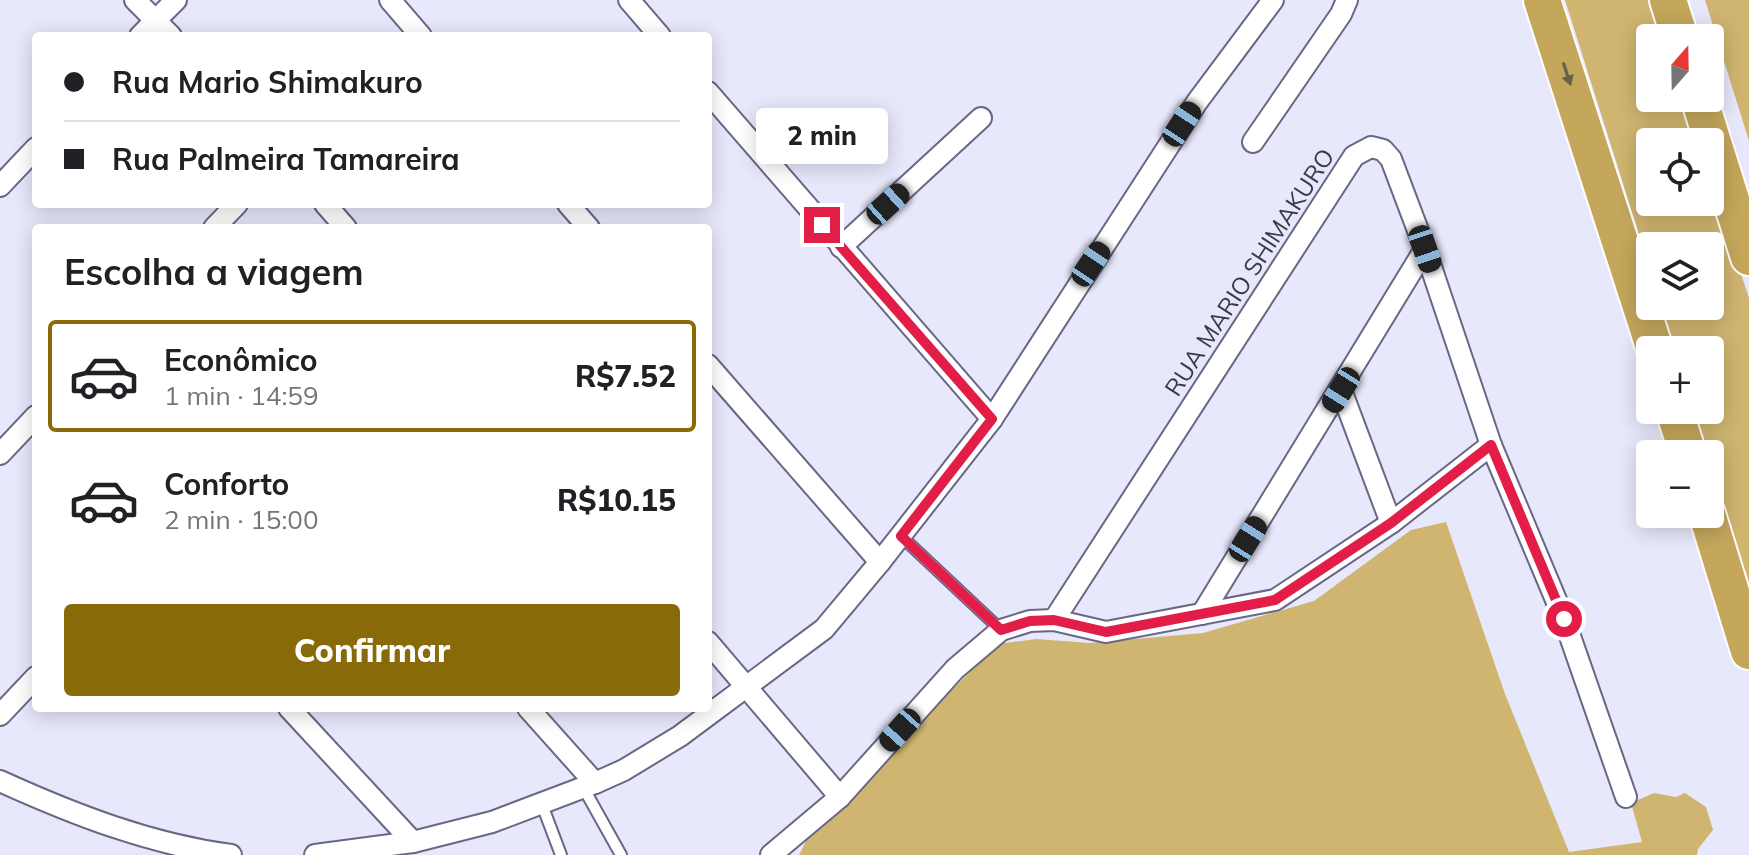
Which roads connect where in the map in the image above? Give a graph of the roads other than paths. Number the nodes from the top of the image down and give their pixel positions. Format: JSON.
{"nodes":[{"id":1,"x":135,"y":0,"type":"edge"},
{"id":2,"x":176,"y":0,"type":"edge"},
{"id":3,"x":390,"y":0,"type":"edge"},
{"id":4,"x":629,"y":0,"type":"edge"},
{"id":5,"x":1273,"y":0,"type":"edge"},
{"id":6,"x":1347,"y":0,"type":"edge"},
{"id":7,"x":1542,"y":0,"type":"edge"},
{"id":8,"x":1668,"y":0,"type":"edge"},
{"id":9,"x":156,"y":19,"type":"junction"},
{"id":10,"x":1676,"y":24,"type":"edge"},
{"id":11,"x":144,"y":32,"type":"edge"},
{"id":12,"x":167,"y":32,"type":"edge"},
{"id":13,"x":418,"y":32,"type":"edge"},
{"id":14,"x":657,"y":32,"type":"edge"},
{"id":15,"x":712,"y":97,"type":"edge"},
{"id":16,"x":1703,"y":112,"type":"edge"},
{"id":17,"x":981,"y":118,"type":"dead end"},
{"id":18,"x":1253,"y":142,"type":"dead end"},
{"id":19,"x":32,"y":152,"type":"edge"},
{"id":20,"x":0,"y":186,"type":"edge"},
{"id":21,"x":233,"y":208,"type":"edge"},
{"id":22,"x":328,"y":208,"type":"edge"},
{"id":23,"x":572,"y":208,"type":"edge"},
{"id":24,"x":218,"y":224,"type":"edge"},
{"id":25,"x":342,"y":224,"type":"edge"},
{"id":26,"x":586,"y":224,"type":"edge"},
{"id":27,"x":841,"y":247,"type":"junction"},
{"id":28,"x":1425,"y":249,"type":"junction"},
{"id":29,"x":1749,"y":257,"type":"edge"},
{"id":30,"x":1650,"y":336,"type":"edge"},
{"id":31,"x":712,"y":370,"type":"edge"},
{"id":32,"x":1341,"y":390,"type":"junction"},
{"id":33,"x":992,"y":419,"type":"junction"},
{"id":34,"x":32,"y":420,"type":"edge"},
{"id":35,"x":1491,"y":445,"type":"junction"},
{"id":36,"x":0,"y":454,"type":"edge"},
{"id":37,"x":1391,"y":523,"type":"junction"},
{"id":38,"x":1711,"y":528,"type":"edge"},
{"id":39,"x":901,"y":536,"type":"junction"},
{"id":40,"x":880,"y":562,"type":"junction"},
{"id":41,"x":1734,"y":603,"type":"junction"},
{"id":42,"x":1202,"y":614,"type":"junction"},
{"id":43,"x":1054,"y":620,"type":"junction"},
{"id":44,"x":1001,"y":630,"type":"junction"},
{"id":45,"x":712,"y":647,"type":"edge"},
{"id":46,"x":1749,"y":651,"type":"edge"},
{"id":47,"x":1749,"y":678,"type":"edge"},
{"id":48,"x":32,"y":681,"type":"edge"},
{"id":49,"x":747,"y":686,"type":"junction"},
{"id":50,"x":293,"y":712,"type":"edge"},
{"id":51,"x":531,"y":712,"type":"edge"},
{"id":52,"x":0,"y":715,"type":"edge"},
{"id":53,"x":0,"y":781,"type":"edge"},
{"id":54,"x":589,"y":785,"type":"junction"},
{"id":55,"x":840,"y":797,"type":"junction"},
{"id":56,"x":1626,"y":797,"type":"dead end"},
{"id":57,"x":541,"y":802,"type":"junction"},
{"id":58,"x":413,"y":842,"type":"junction"},
{"id":59,"x":231,"y":855,"type":"edge"},
{"id":60,"x":315,"y":855,"type":"edge"},
{"id":61,"x":561,"y":855,"type":"edge"},
{"id":62,"x":621,"y":855,"type":"edge"},
{"id":63,"x":771,"y":855,"type":"edge"}],
"edges":[{"from":1,"to":9,"type":"street"},
{"from":2,"to":9,"type":"street"},
{"from":3,"to":13,"type":"street"},
{"from":4,"to":14,"type":"street"},
{"from":5,"to":33,"type":"street"},
{"from":6,"to":18,"type":"street"},
{"from":7,"to":30,"type":"highway","one_way":true},
{"from":8,"to":10,"type":"highway"},
{"from":9,"to":11,"type":"street"},
{"from":9,"to":12,"type":"street"},
{"from":15,"to":27,"type":"street"},
{"from":16,"to":29,"type":"highway"},
{"from":17,"to":27,"type":"street"},
{"from":19,"to":20,"type":"street"},
{"from":21,"to":24,"type":"street"},
{"from":22,"to":25,"type":"street"},
{"from":23,"to":26,"type":"street"},
{"from":27,"to":33,"type":"street"},
{"from":28,"to":32,"type":"street"},
{"from":28,"to":35,"type":"street","name":"RUA MARIO SHIMAKURO"},
{"from":28,"to":43,"type":"street","name":"RUA MARIO SHIMAKURO"},
{"from":31,"to":40,"type":"street"},
{"from":32,"to":37,"type":"street"},
{"from":32,"to":42,"type":"street"},
{"from":33,"to":39,"type":"street"},
{"from":34,"to":36,"type":"street"},
{"from":35,"to":37,"type":"street"},
{"from":35,"to":56,"type":"street","name":"RUA MARIO SHIMAKURO"},
{"from":37,"to":42,"type":"street"},
{"from":38,"to":41,"type":"highway"},
{"from":39,"to":40,"type":"street"},
{"from":39,"to":44,"type":"lane"},
{"from":40,"to":49,"type":"street"},
{"from":41,"to":46,"type":"highway"},
{"from":41,"to":47,"type":"highway"},
{"from":42,"to":43,"type":"street"},
{"from":43,"to":44,"type":"street"},
{"from":44,"to":55,"type":"street"},
{"from":45,"to":49,"type":"street"},
{"from":48,"to":52,"type":"street"},
{"from":49,"to":54,"type":"street"},
{"from":49,"to":55,"type":"street"},
{"from":50,"to":58,"type":"street"},
{"from":51,"to":54,"type":"street"},
{"from":53,"to":59,"type":"street"},
{"from":54,"to":57,"type":"street"},
{"from":54,"to":62,"type":"lane"},
{"from":55,"to":63,"type":"street"},
{"from":57,"to":58,"type":"street"},
{"from":57,"to":61,"type":"lane"},
{"from":58,"to":60,"type":"street"}]}
